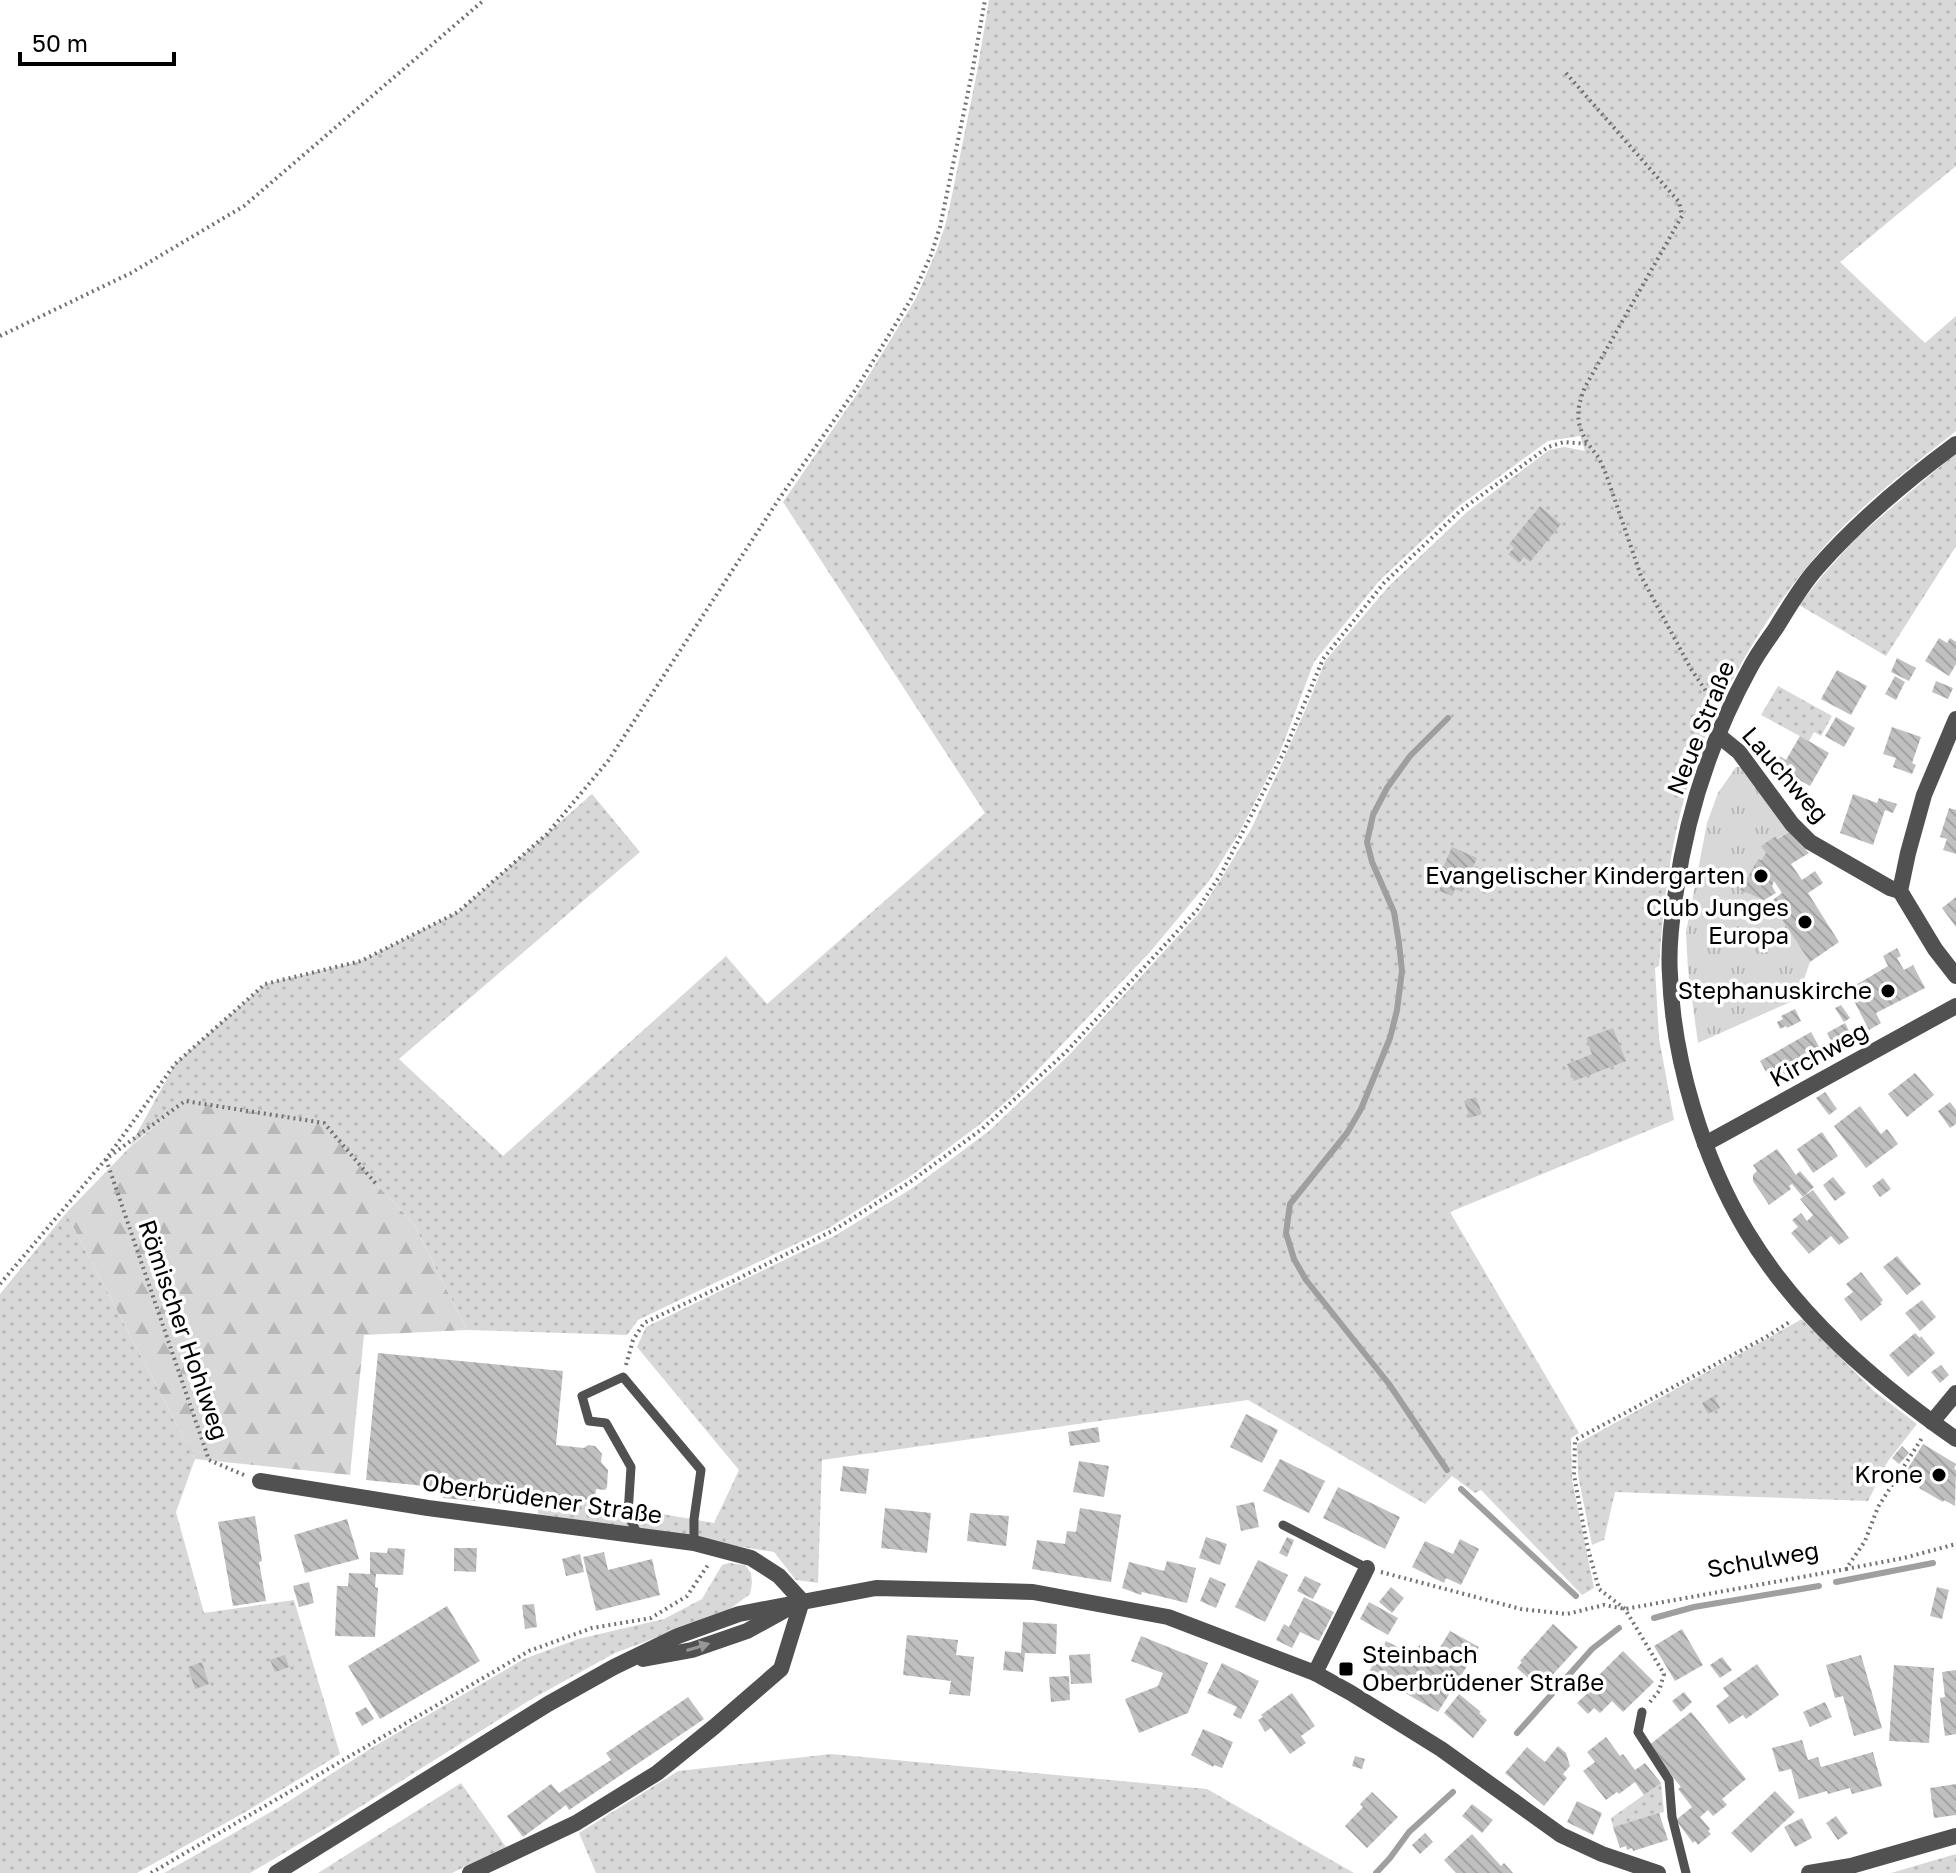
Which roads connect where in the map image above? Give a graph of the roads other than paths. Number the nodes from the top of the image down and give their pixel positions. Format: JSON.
{"nodes":[{"id":1,"x":1956,"y":444,"type":"edge"},
{"id":2,"x":1956,"y":719,"type":"edge"},
{"id":3,"x":1718,"y":735,"type":"junction"},
{"id":4,"x":1900,"y":891,"type":"junction"},
{"id":5,"x":1956,"y":976,"type":"edge"},
{"id":6,"x":1956,"y":1006,"type":"edge"},
{"id":7,"x":1705,"y":1144,"type":"junction"},
{"id":8,"x":1956,"y":1393,"type":"edge"},
{"id":9,"x":1932,"y":1422,"type":"junction"},
{"id":10,"x":1956,"y":1439,"type":"edge"},
{"id":11,"x":260,"y":1481,"type":"road end"},
{"id":12,"x":1283,"y":1525,"type":"dead end"},
{"id":13,"x":638,"y":1536,"type":"junction"},
{"id":14,"x":694,"y":1543,"type":"junction"},
{"id":15,"x":1367,"y":1568,"type":"joint"},
{"id":16,"x":802,"y":1601,"type":"junction"},
{"id":17,"x":1315,"y":1673,"type":"junction"},
{"id":18,"x":1642,"y":1712,"type":"road end"},
{"id":19,"x":1956,"y":1836,"type":"edge"},
{"id":20,"x":276,"y":1873,"type":"edge"},
{"id":21,"x":470,"y":1873,"type":"edge"},
{"id":22,"x":1658,"y":1873,"type":"edge"},
{"id":23,"x":1686,"y":1873,"type":"edge"},
{"id":24,"x":1809,"y":1873,"type":"edge"}],
"edges":[{"from":1,"to":3,"type":"street","name":"Neue Straße"},
{"from":2,"to":4,"type":"street"},
{"from":3,"to":4,"type":"street","name":"Lauchweg"},
{"from":3,"to":7,"type":"street","name":"Neue Straße"},
{"from":4,"to":5,"type":"street"},
{"from":6,"to":7,"type":"street","name":"Kirchweg"},
{"from":7,"to":9,"type":"street","name":"Neue Straße"},
{"from":8,"to":9,"type":"street"},
{"from":9,"to":10,"type":"street","name":"Neue Straße"},
{"from":11,"to":13,"type":"street","name":"Oberbrüdener Straße"},
{"from":12,"to":15,"type":"lane"},
{"from":13,"to":14,"type":"street","name":"Oberbrüdener Straße"},
{"from":13,"to":14,"type":"lane"},
{"from":14,"to":16,"type":"street","name":"Oberbrüdener Straße"},
{"from":15,"to":17,"type":"street"},
{"from":16,"to":17,"type":"street"},
{"from":16,"to":20,"type":"street"},
{"from":16,"to":21,"type":"street"},
{"from":17,"to":22,"type":"street"},
{"from":18,"to":23,"type":"lane"},
{"from":19,"to":24,"type":"street"}]}
